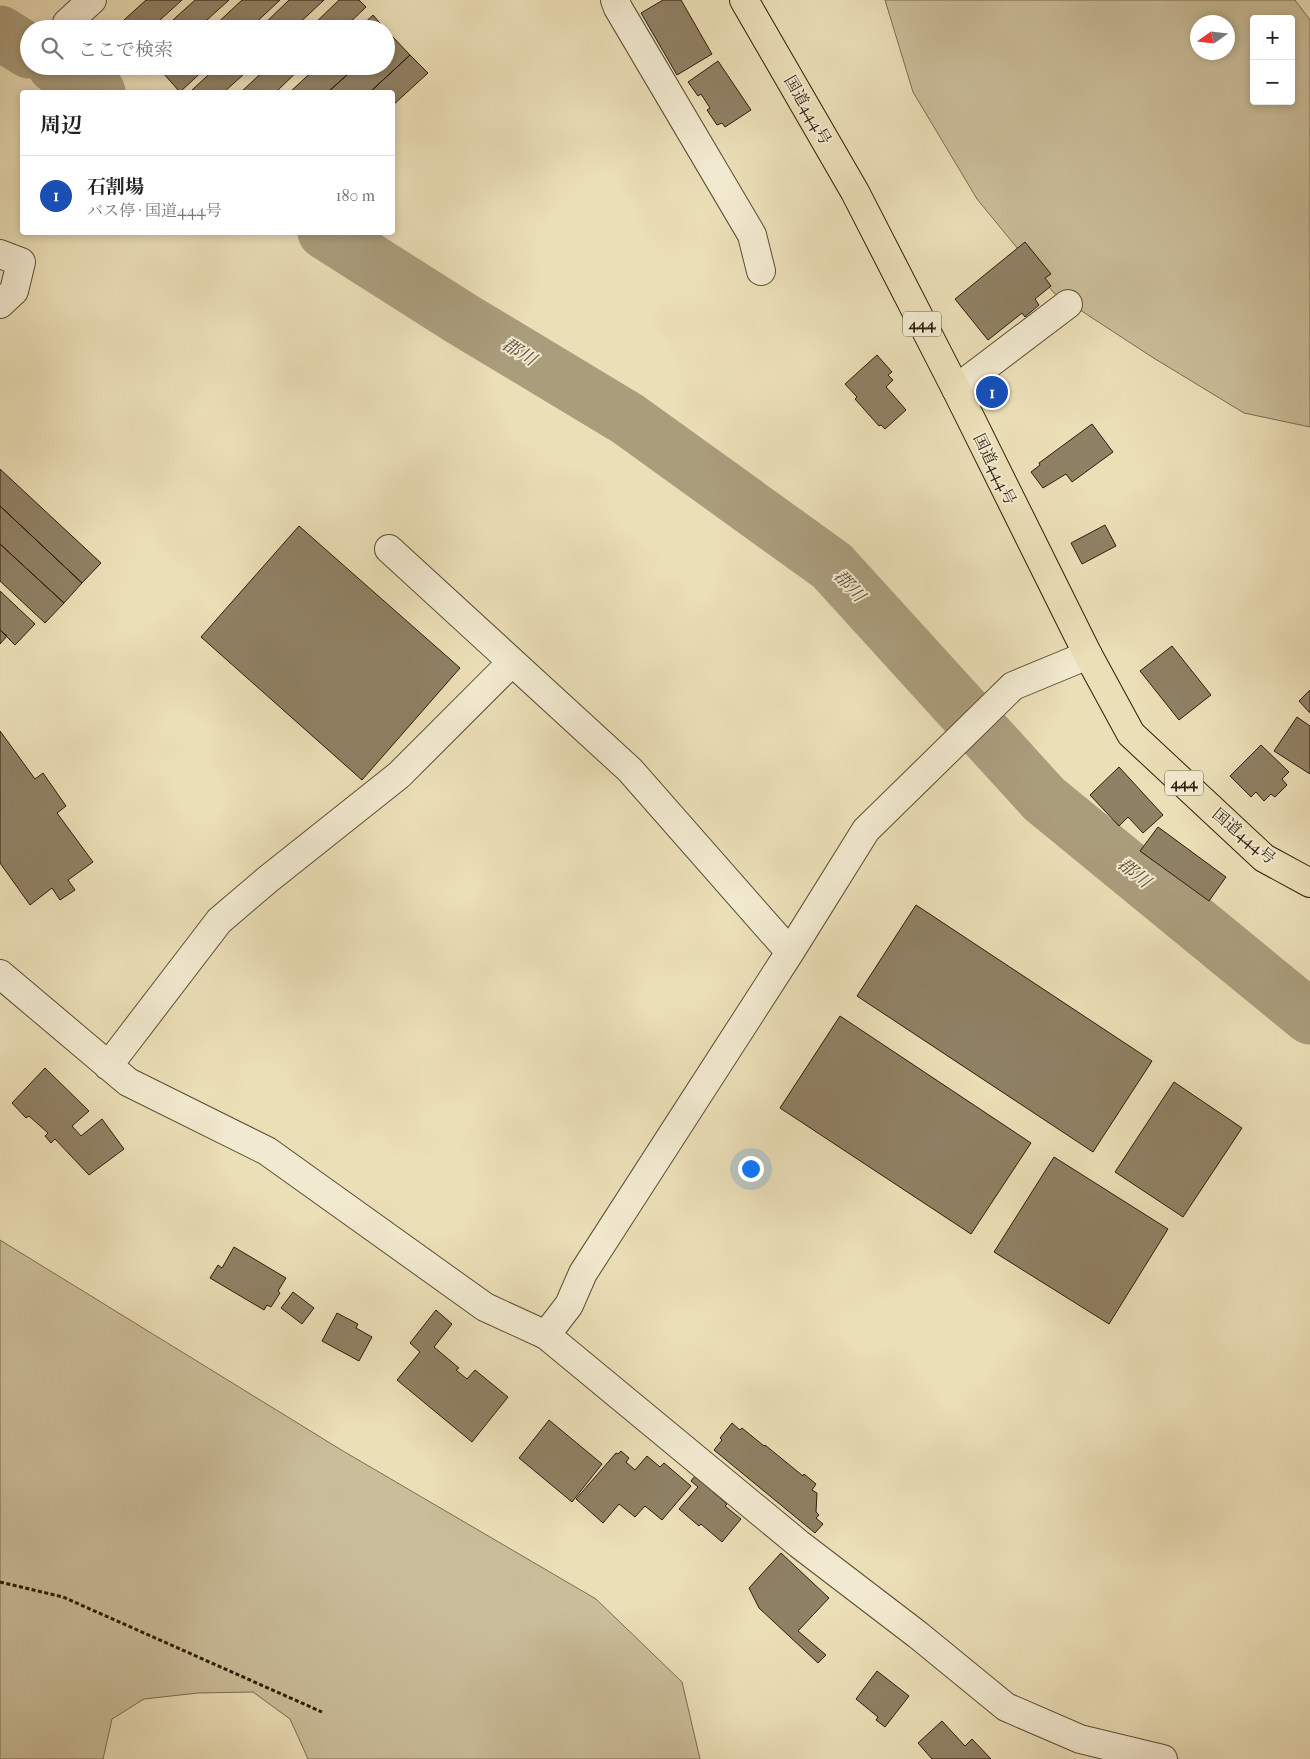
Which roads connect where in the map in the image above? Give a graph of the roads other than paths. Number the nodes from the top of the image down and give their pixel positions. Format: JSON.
{"nodes":[{"id":1,"x":92,"y":0,"type":"edge"},
{"id":2,"x":615,"y":0,"type":"edge"},
{"id":3,"x":744,"y":0,"type":"edge"},
{"id":4,"x":70,"y":20,"type":"edge"},
{"id":5,"x":0,"y":254,"type":"edge"},
{"id":6,"x":761,"y":271,"type":"dead end"},
{"id":7,"x":0,"y":304,"type":"edge"},
{"id":8,"x":1068,"y":304,"type":"dead end"},
{"id":9,"x":956,"y":389,"type":"junction"},
{"id":10,"x":389,"y":549,"type":"dead end"},
{"id":11,"x":1088,"y":655,"type":"junction"},
{"id":12,"x":512,"y":662,"type":"junction"},
{"id":13,"x":1310,"y":883,"type":"edge"},
{"id":14,"x":790,"y":952,"type":"junction"},
{"id":15,"x":0,"y":974,"type":"edge"},
{"id":16,"x":108,"y":1066,"type":"junction"},
{"id":17,"x":546,"y":1335,"type":"junction"},
{"id":18,"x":1163,"y":1759,"type":"edge"}],
"edges":[{"from":1,"to":4,"type":"street"},
{"from":2,"to":6,"type":"street"},
{"from":3,"to":9,"type":"highway","name":"国道444号","number":"444"},
{"from":5,"to":7,"type":"street"},
{"from":8,"to":9,"type":"street"},
{"from":9,"to":11,"type":"highway","name":"国道444号","number":"444"},
{"from":10,"to":12,"type":"street"},
{"from":11,"to":13,"type":"highway","name":"国道444号","number":"444"},
{"from":11,"to":14,"type":"street"},
{"from":12,"to":14,"type":"street"},
{"from":12,"to":16,"type":"street"},
{"from":14,"to":17,"type":"street"},
{"from":15,"to":16,"type":"street"},
{"from":16,"to":17,"type":"street"},
{"from":17,"to":18,"type":"street"}]}
